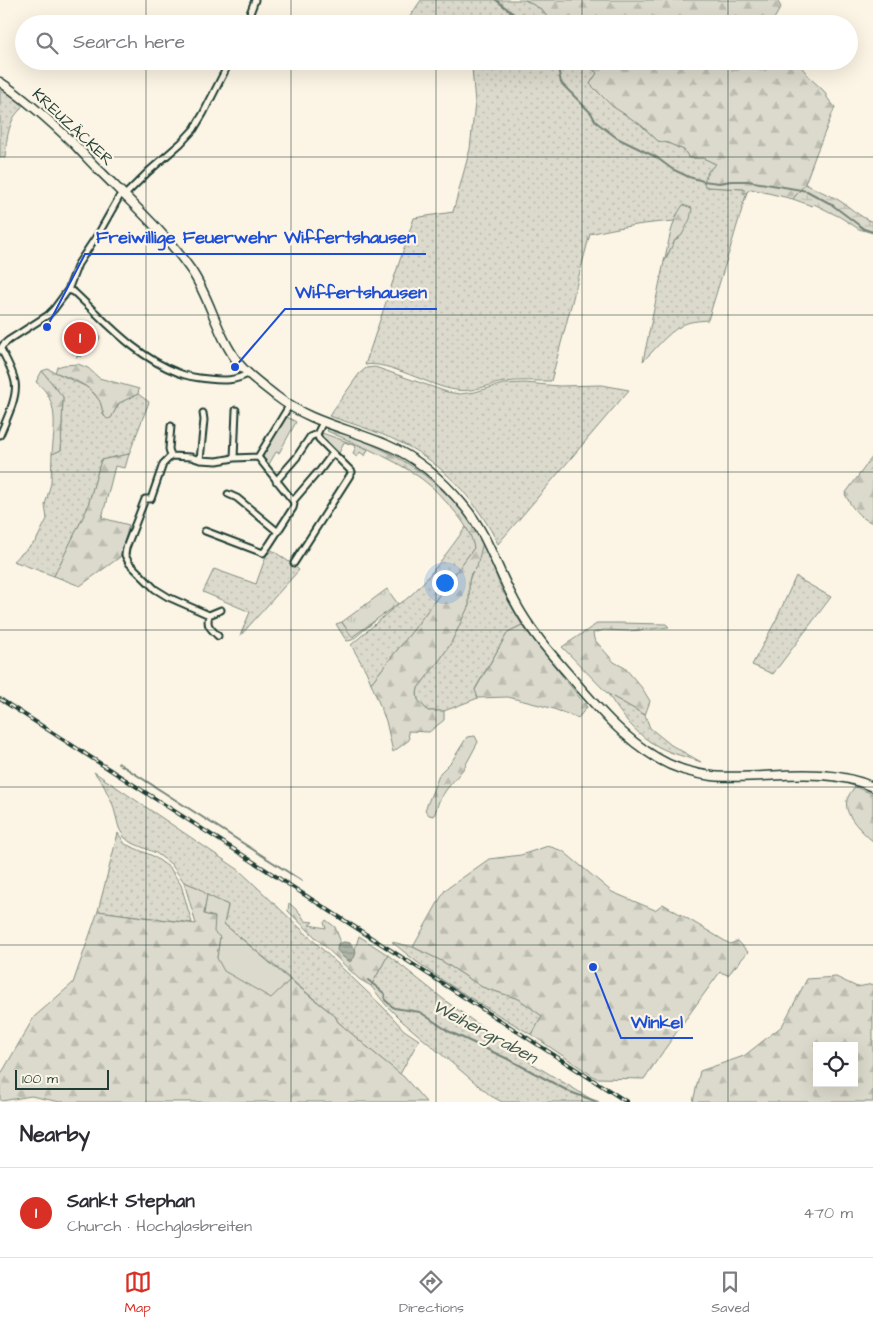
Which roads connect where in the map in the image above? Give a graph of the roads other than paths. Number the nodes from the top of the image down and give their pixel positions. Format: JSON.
{"nodes":[{"id":1,"x":255,"y":0,"type":"edge"},
{"id":2,"x":249,"y":15,"type":"edge"},
{"id":3,"x":225,"y":70,"type":"edge"},
{"id":4,"x":0,"y":82,"type":"edge"},
{"id":5,"x":124,"y":194,"type":"junction"},
{"id":6,"x":68,"y":290,"type":"junction"},
{"id":7,"x":0,"y":349,"type":"edge"},
{"id":8,"x":249,"y":373,"type":"junction"},
{"id":9,"x":288,"y":406,"type":"junction"},
{"id":10,"x":236,"y":410,"type":"dead end"},
{"id":11,"x":203,"y":413,"type":"dead end"},
{"id":12,"x":324,"y":422,"type":"junction"},
{"id":13,"x":170,"y":426,"type":"dead end"},
{"id":14,"x":317,"y":434,"type":"junction"},
{"id":15,"x":0,"y":435,"type":"edge"},
{"id":16,"x":333,"y":453,"type":"junction"},
{"id":17,"x":171,"y":456,"type":"junction"},
{"id":18,"x":258,"y":457,"type":"junction"},
{"id":19,"x":234,"y":458,"type":"junction"},
{"id":20,"x":200,"y":460,"type":"junction"},
{"id":21,"x":276,"y":481,"type":"junction"},
{"id":22,"x":228,"y":494,"type":"dead end"},
{"id":23,"x":293,"y":501,"type":"junction"},
{"id":24,"x":205,"y":531,"type":"dead end"},
{"id":25,"x":278,"y":532,"type":"junction"},
{"id":26,"x":294,"y":563,"type":"dead end"},
{"id":27,"x":221,"y":610,"type":"dead end"},
{"id":28,"x":209,"y":614,"type":"junction"},
{"id":29,"x":218,"y":636,"type":"dead end"},
{"id":30,"x":873,"y":787,"type":"edge"}],
"edges":[{"from":1,"to":2,"type":"street"},
{"from":3,"to":5,"type":"street"},
{"from":4,"to":5,"type":"street","name":"KREUZÄCKER"},
{"from":5,"to":6,"type":"street"},
{"from":5,"to":8,"type":"street","name":"KREUZÄCKER"},
{"from":6,"to":7,"type":"street"},
{"from":6,"to":8,"type":"street"},
{"from":7,"to":15,"type":"street"},
{"from":8,"to":9,"type":"street","name":"KREUZÄCKER"},
{"from":9,"to":12,"type":"street","name":"KREUZÄCKER"},
{"from":9,"to":18,"type":"street"},
{"from":10,"to":19,"type":"street"},
{"from":11,"to":20,"type":"street"},
{"from":12,"to":14,"type":"street"},
{"from":12,"to":30,"type":"street","name":"KREUZÄCKER"},
{"from":13,"to":17,"type":"street"},
{"from":14,"to":16,"type":"street"},
{"from":14,"to":21,"type":"street"},
{"from":16,"to":23,"type":"street"},
{"from":16,"to":26,"type":"street"},
{"from":17,"to":20,"type":"street"},
{"from":17,"to":28,"type":"street"},
{"from":18,"to":19,"type":"street"},
{"from":18,"to":21,"type":"street"},
{"from":19,"to":20,"type":"street"},
{"from":21,"to":23,"type":"street"},
{"from":22,"to":25,"type":"street"},
{"from":23,"to":25,"type":"street"},
{"from":24,"to":25,"type":"street"},
{"from":27,"to":28,"type":"street"},
{"from":28,"to":29,"type":"street"}]}
